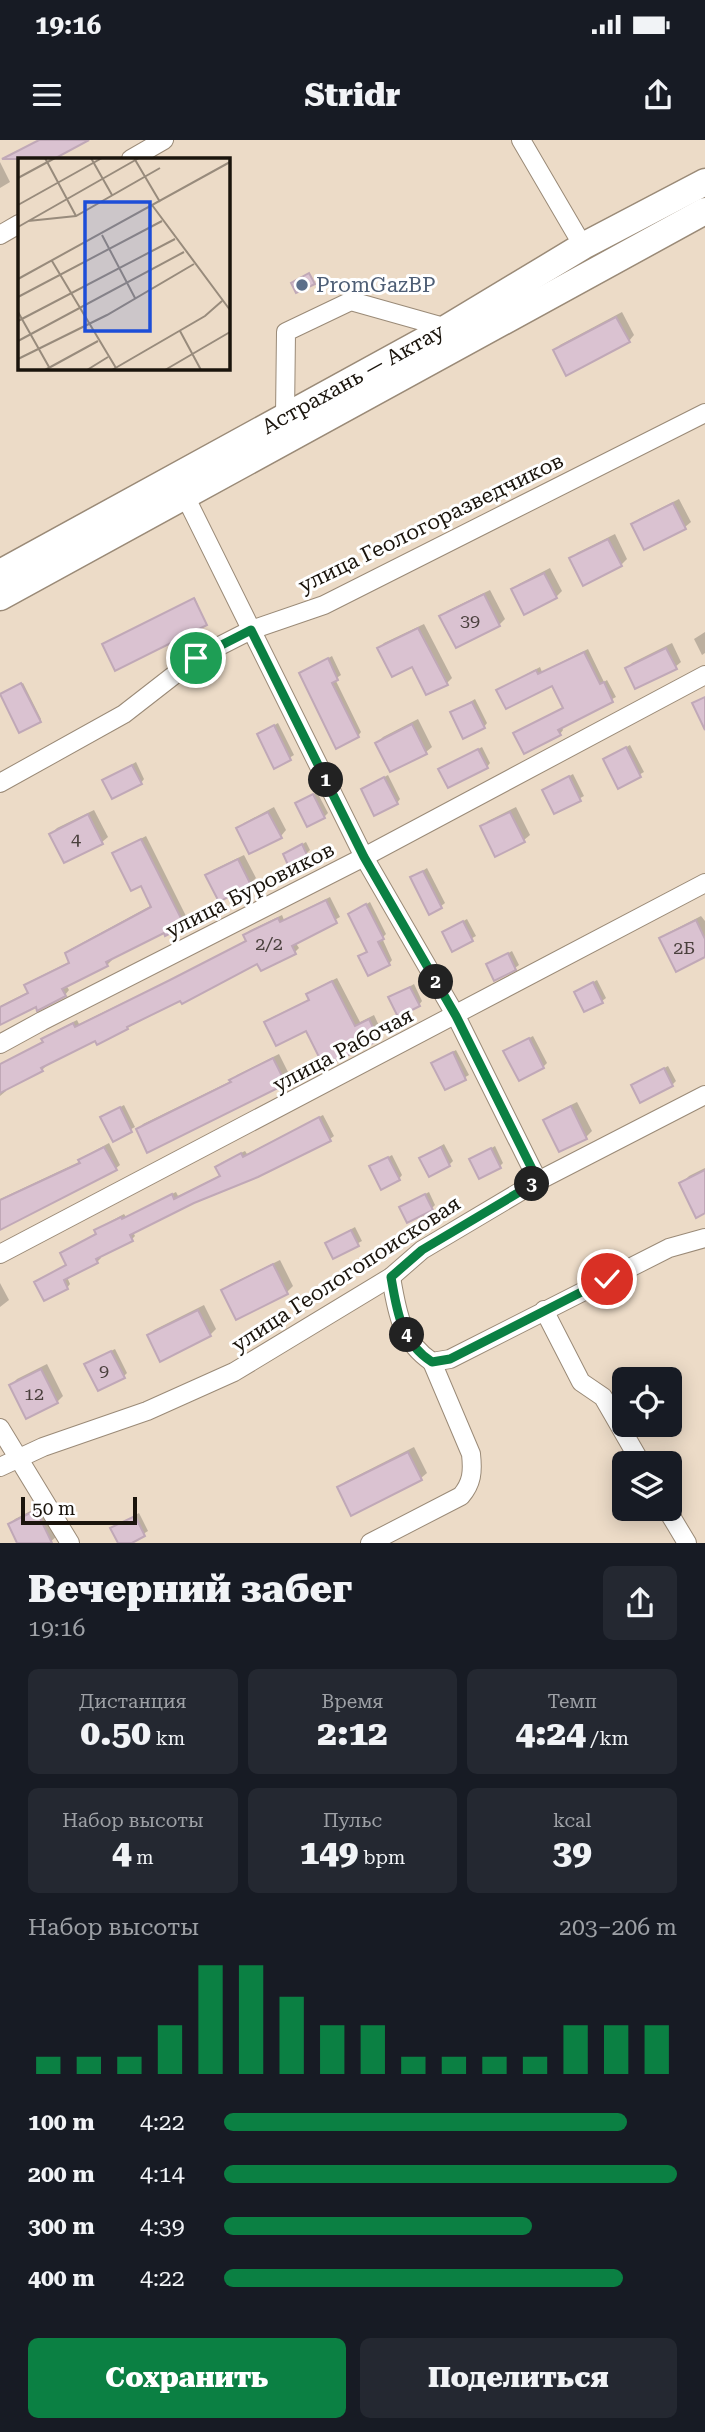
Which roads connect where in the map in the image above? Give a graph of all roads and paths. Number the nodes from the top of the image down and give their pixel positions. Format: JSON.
{"nodes":[{"id":1,"x":164,"y":140,"type":"edge"},
{"id":2,"x":521,"y":140,"type":"edge"},
{"id":3,"x":133,"y":158,"type":"edge"},
{"id":4,"x":705,"y":182,"type":"edge"},
{"id":5,"x":705,"y":211,"type":"edge"},
{"id":6,"x":18,"y":224,"type":"edge"},
{"id":7,"x":0,"y":235,"type":"edge"},
{"id":8,"x":583,"y":246,"type":"junction"},
{"id":9,"x":447,"y":328,"type":"junction"},
{"id":10,"x":705,"y":413,"type":"edge"},
{"id":11,"x":285,"y":416,"type":"junction"},
{"id":12,"x":185,"y":496,"type":"junction"},
{"id":13,"x":0,"y":591,"type":"edge"},
{"id":14,"x":251,"y":630,"type":"junction"},
{"id":15,"x":705,"y":675,"type":"edge"},
{"id":16,"x":0,"y":783,"type":"edge"},
{"id":17,"x":364,"y":857,"type":"junction"},
{"id":18,"x":705,"y":883,"type":"edge"},
{"id":19,"x":456,"y":1016,"type":"junction"},
{"id":20,"x":0,"y":1044,"type":"edge"},
{"id":21,"x":705,"y":1095,"type":"edge"},
{"id":22,"x":538,"y":1181,"type":"junction"},
{"id":23,"x":705,"y":1238,"type":"edge"},
{"id":24,"x":0,"y":1254,"type":"edge"},
{"id":25,"x":391,"y":1277,"type":"junction"},
{"id":26,"x":544,"y":1310,"type":"junction"},
{"id":27,"x":432,"y":1362,"type":"junction"},
{"id":28,"x":0,"y":1428,"type":"edge"},
{"id":29,"x":633,"y":1451,"type":"edge"},
{"id":30,"x":18,"y":1457,"type":"junction"},
{"id":31,"x":0,"y":1466,"type":"edge"},
{"id":32,"x":674,"y":1521,"type":"edge"},
{"id":33,"x":70,"y":1543,"type":"edge"},
{"id":34,"x":370,"y":1543,"type":"edge"},
{"id":35,"x":687,"y":1543,"type":"edge"}],
"edges":[{"from":1,"to":3,"type":"street"},
{"from":2,"to":8,"type":"street"},
{"from":4,"to":8,"type":"highway","name":"Астрахань — Актау"},
{"from":5,"to":12,"type":"highway","name":"Астрахань — Актау"},
{"from":6,"to":7,"type":"street"},
{"from":8,"to":9,"type":"highway","name":"Астрахань — Актау"},
{"from":9,"to":11,"type":"highway","name":"Астрахань — Актау"},
{"from":9,"to":11,"type":"street"},
{"from":10,"to":14,"type":"street","name":"улица Геологоразведчиков"},
{"from":11,"to":13,"type":"highway","name":"Астрахань — Актау"},
{"from":12,"to":13,"type":"highway","name":"Астрахань — Актау"},
{"from":12,"to":14,"type":"street"},
{"from":14,"to":16,"type":"street","name":"улица Геологоразведчиков"},
{"from":14,"to":17,"type":"street"},
{"from":15,"to":17,"type":"street","name":"улица Буровиков"},
{"from":17,"to":19,"type":"street"},
{"from":17,"to":20,"type":"street","name":"улица Буровиков"},
{"from":18,"to":19,"type":"street","name":"улица Рабочая"},
{"from":19,"to":22,"type":"street"},
{"from":19,"to":24,"type":"street","name":"улица Рабочая"},
{"from":21,"to":22,"type":"street","name":"улица Геологопоисковая"},
{"from":22,"to":25,"type":"street","name":"улица Геологопоисковая"},
{"from":23,"to":26,"type":"street"},
{"from":25,"to":27,"type":"street"},
{"from":25,"to":30,"type":"street","name":"улица Геологопоисковая"},
{"from":26,"to":27,"type":"street"},
{"from":26,"to":29,"type":"street"},
{"from":27,"to":34,"type":"street"},
{"from":28,"to":30,"type":"street"},
{"from":30,"to":31,"type":"street","name":"улица Геологопоисковая"},
{"from":30,"to":33,"type":"street"},
{"from":32,"to":35,"type":"street"}]}
